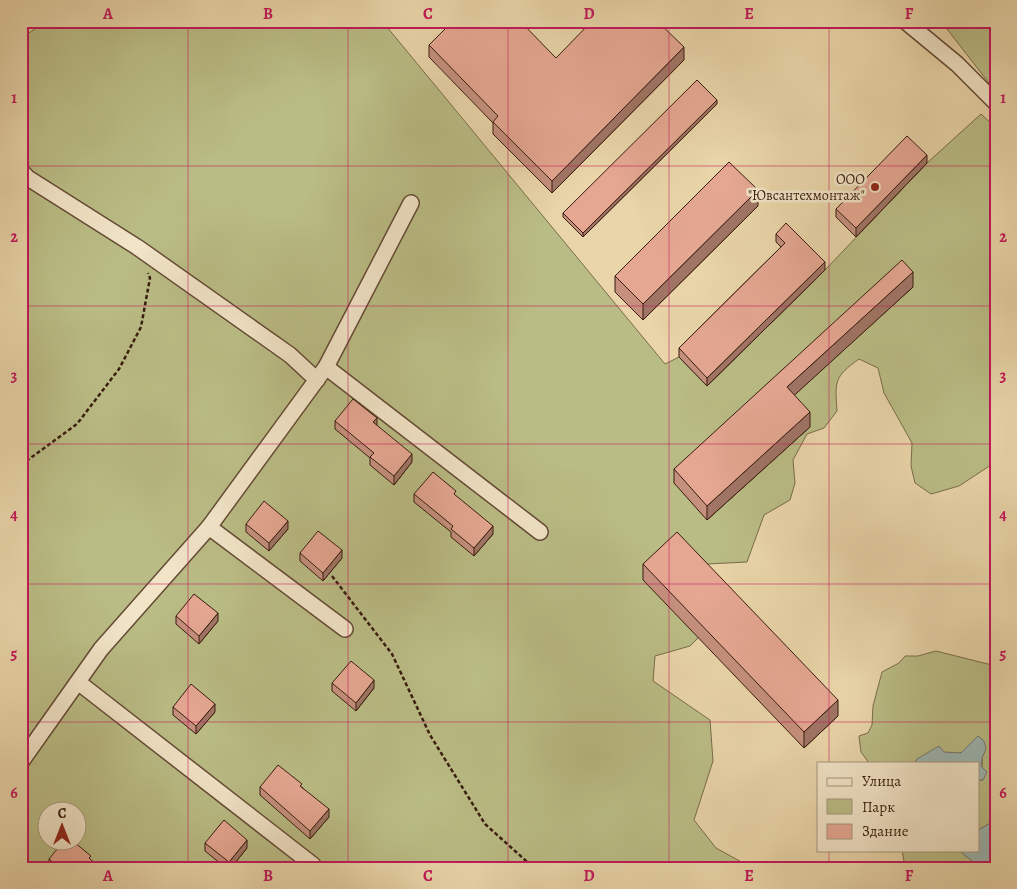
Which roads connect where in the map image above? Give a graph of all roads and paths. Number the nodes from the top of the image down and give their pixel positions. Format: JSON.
{"nodes":[{"id":1,"x":905,"y":21,"type":"edge"},
{"id":2,"x":996,"y":103,"type":"edge"},
{"id":3,"x":21,"y":171,"type":"edge"},
{"id":4,"x":411,"y":203,"type":"dead end"},
{"id":5,"x":147,"y":270,"type":"dead end"},
{"id":6,"x":326,"y":367,"type":"junction"},
{"id":7,"x":317,"y":380,"type":"junction"},
{"id":8,"x":21,"y":465,"type":"edge"},
{"id":9,"x":209,"y":526,"type":"junction"},
{"id":10,"x":540,"y":532,"type":"dead end"},
{"id":11,"x":332,"y":576,"type":"dead end"},
{"id":12,"x":345,"y":629,"type":"dead end"},
{"id":13,"x":78,"y":682,"type":"junction"},
{"id":14,"x":21,"y":762,"type":"edge"},
{"id":15,"x":313,"y":866,"type":"dead end"},
{"id":16,"x":534,"y":868,"type":"edge"}],
"edges":[{"from":1,"to":2,"type":"street"},
{"from":3,"to":7,"type":"street"},
{"from":4,"to":6,"type":"street"},
{"from":5,"to":8,"type":"path"},
{"from":6,"to":7,"type":"street"},
{"from":6,"to":10,"type":"street"},
{"from":7,"to":9,"type":"street"},
{"from":9,"to":12,"type":"street"},
{"from":9,"to":13,"type":"street"},
{"from":11,"to":16,"type":"path"},
{"from":13,"to":14,"type":"street"},
{"from":13,"to":15,"type":"street"}]}
